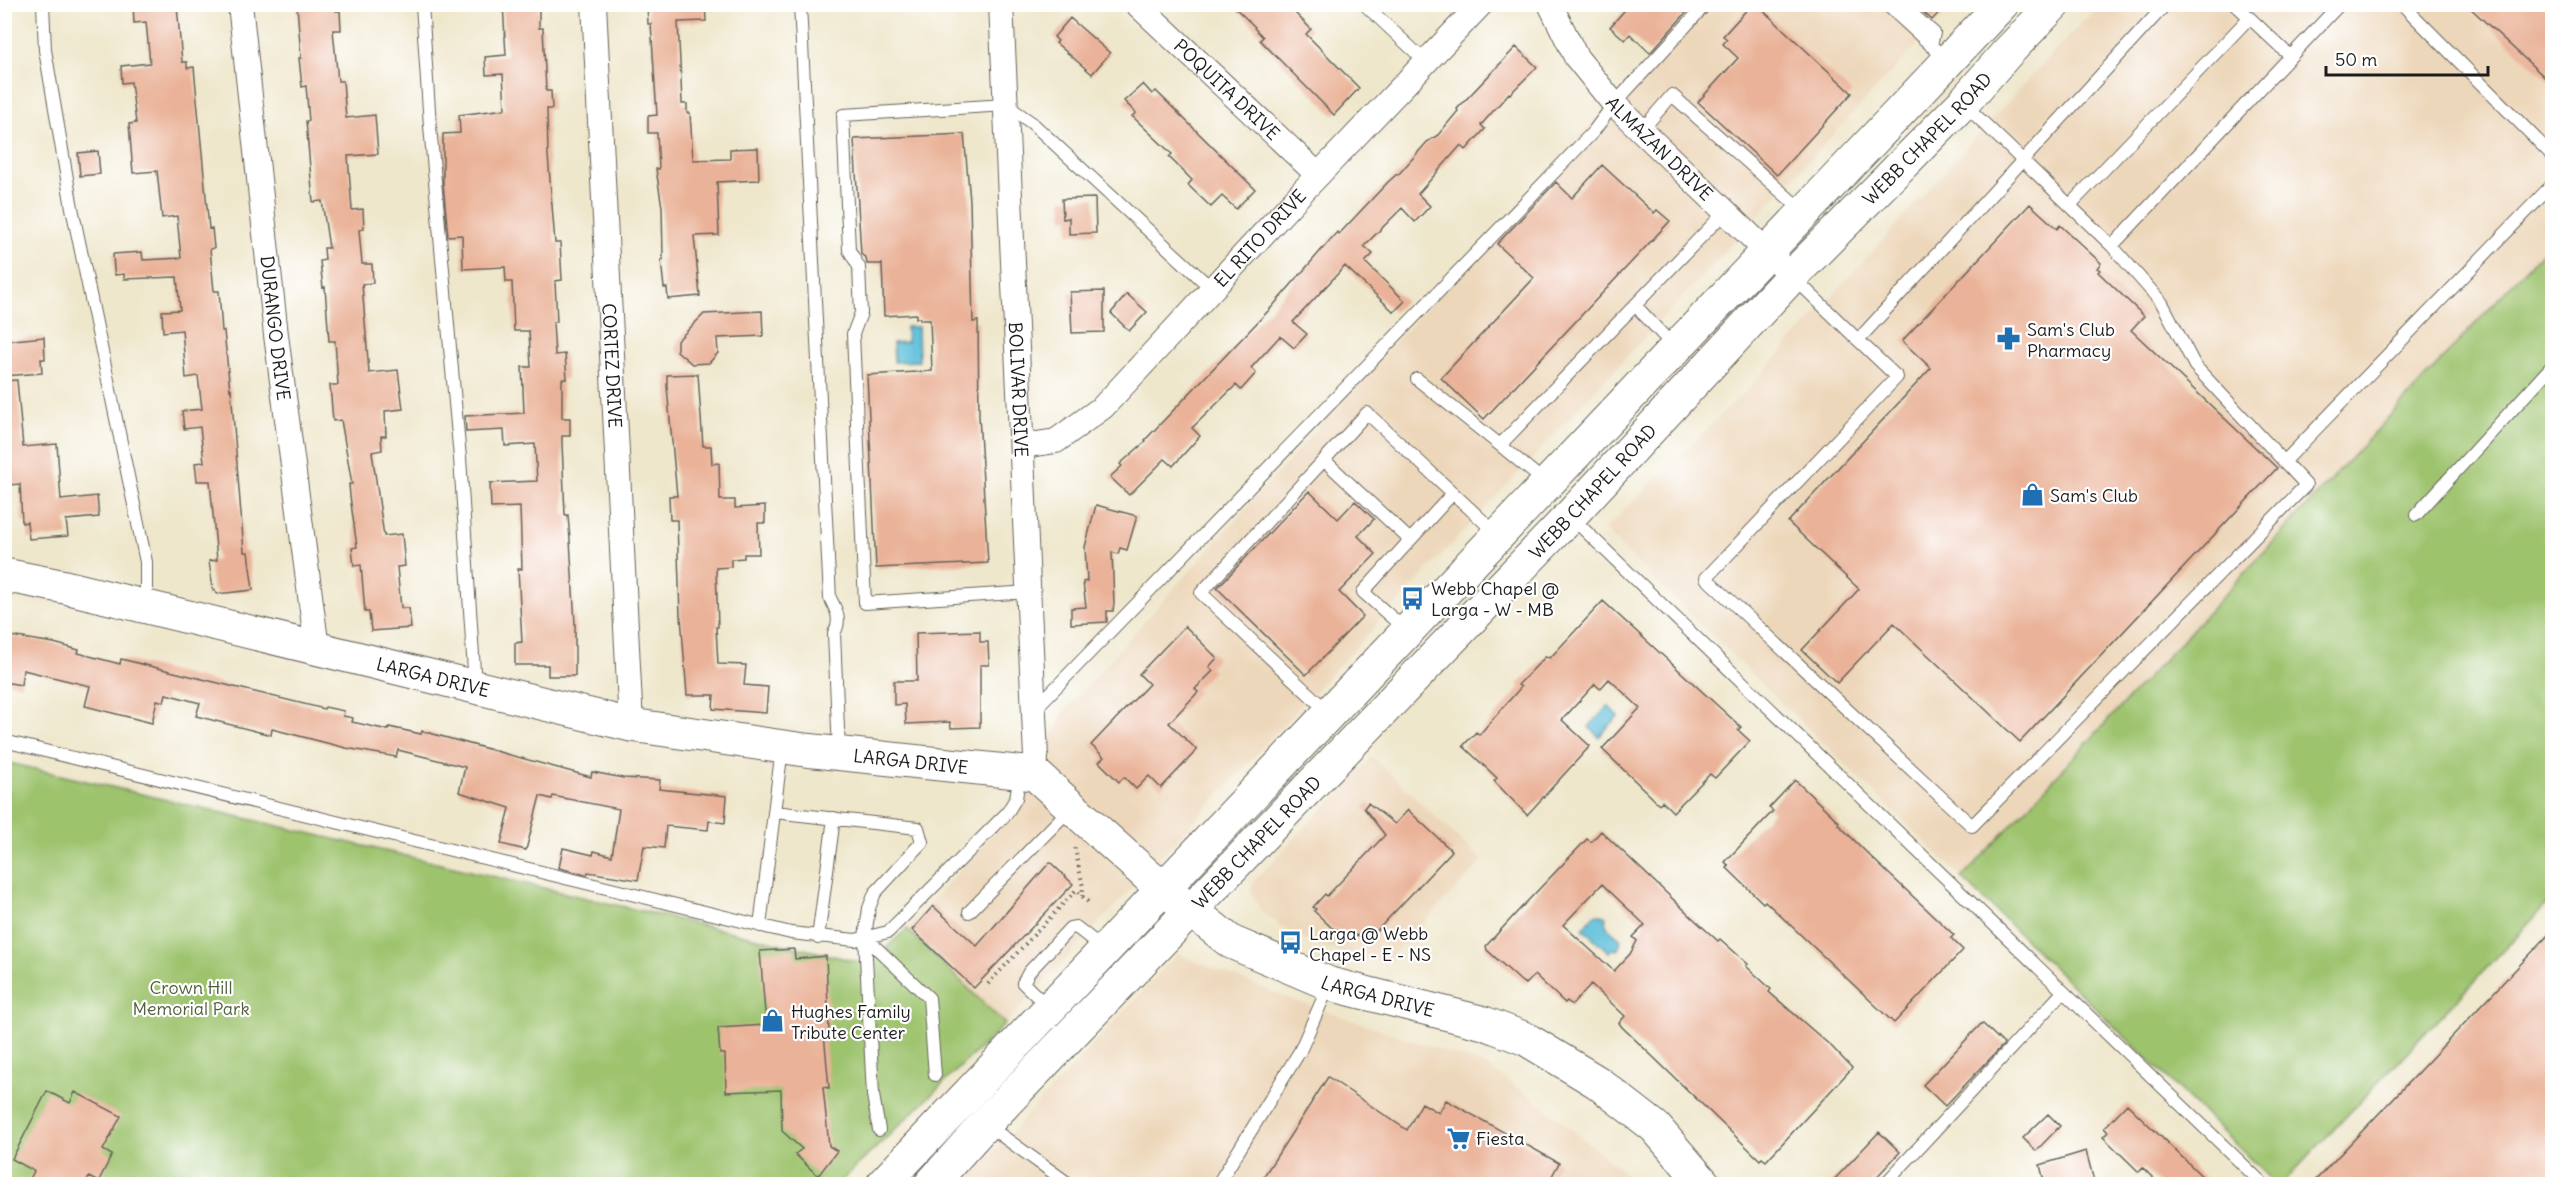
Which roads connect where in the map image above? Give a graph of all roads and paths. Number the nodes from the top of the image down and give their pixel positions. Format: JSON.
{"nodes":[{"id":1,"x":43,"y":4,"type":"edge"},
{"id":2,"x":240,"y":4,"type":"edge"},
{"id":3,"x":422,"y":4,"type":"edge"},
{"id":4,"x":594,"y":4,"type":"edge"},
{"id":5,"x":800,"y":4,"type":"edge"},
{"id":6,"x":1000,"y":4,"type":"edge"},
{"id":7,"x":1137,"y":4,"type":"edge"},
{"id":8,"x":1364,"y":4,"type":"edge"},
{"id":9,"x":1481,"y":4,"type":"edge"},
{"id":10,"x":1550,"y":4,"type":"edge"},
{"id":11,"x":1706,"y":4,"type":"edge"},
{"id":12,"x":1887,"y":4,"type":"edge"},
{"id":13,"x":2002,"y":4,"type":"edge"},
{"id":14,"x":2054,"y":4,"type":"edge"},
{"id":15,"x":2166,"y":4,"type":"edge"},
{"id":16,"x":2235,"y":4,"type":"edge"},
{"id":17,"x":2340,"y":4,"type":"edge"},
{"id":18,"x":2402,"y":4,"type":"edge"},
{"id":19,"x":2249,"y":18,"type":"junction"},
{"id":20,"x":1940,"y":53,"type":"junction"},
{"id":21,"x":2290,"y":56,"type":"junction"},
{"id":22,"x":1426,"y":62,"type":"junction"},
{"id":23,"x":1963,"y":103,"type":"junction"},
{"id":24,"x":1614,"y":104,"type":"junction"},
{"id":25,"x":1006,"y":105,"type":"junction"},
{"id":26,"x":1641,"y":131,"type":"junction"},
{"id":27,"x":2553,"y":155,"type":"edge"},
{"id":28,"x":2023,"y":160,"type":"junction"},
{"id":29,"x":1318,"y":175,"type":"junction"},
{"id":30,"x":2553,"y":185,"type":"edge"},
{"id":31,"x":2070,"y":205,"type":"junction"},
{"id":32,"x":1725,"y":212,"type":"junction"},
{"id":33,"x":1805,"y":213,"type":"junction"},
{"id":34,"x":2112,"y":246,"type":"junction"},
{"id":35,"x":1767,"y":252,"type":"junction"},
{"id":36,"x":1792,"y":276,"type":"junction"},
{"id":37,"x":1212,"y":289,"type":"junction"},
{"id":38,"x":1635,"y":305,"type":"junction"},
{"id":39,"x":1858,"y":340,"type":"junction"},
{"id":40,"x":1676,"y":349,"type":"junction"},
{"id":41,"x":2553,"y":366,"type":"edge"},
{"id":42,"x":1417,"y":379,"type":"dead end"},
{"id":43,"x":1500,"y":445,"type":"junction"},
{"id":44,"x":1023,"y":446,"type":"junction"},
{"id":45,"x":1323,"y":460,"type":"junction"},
{"id":46,"x":2284,"y":462,"type":"junction"},
{"id":47,"x":1547,"y":484,"type":"junction"},
{"id":48,"x":1454,"y":493,"type":"junction"},
{"id":49,"x":2416,"y":515,"type":"dead end"},
{"id":50,"x":1570,"y":516,"type":"junction"},
{"id":51,"x":1499,"y":536,"type":"junction"},
{"id":52,"x":1410,"y":540,"type":"junction"},
{"id":53,"x":4,"y":575,"type":"edge"},
{"id":54,"x":1029,"y":592,"type":"junction"},
{"id":55,"x":146,"y":607,"type":"junction"},
{"id":56,"x":1407,"y":631,"type":"junction"},
{"id":57,"x":317,"y":649,"type":"junction"},
{"id":58,"x":1434,"y":656,"type":"junction"},
{"id":59,"x":475,"y":687,"type":"junction"},
{"id":60,"x":1033,"y":711,"type":"junction"},
{"id":61,"x":1329,"y":713,"type":"junction"},
{"id":62,"x":632,"y":725,"type":"junction"},
{"id":63,"x":4,"y":741,"type":"edge"},
{"id":64,"x":782,"y":747,"type":"junction"},
{"id":65,"x":840,"y":753,"type":"junction"},
{"id":66,"x":1028,"y":772,"type":"junction"},
{"id":67,"x":1072,"y":807,"type":"junction"},
{"id":68,"x":774,"y":812,"type":"junction"},
{"id":69,"x":834,"y":818,"type":"junction"},
{"id":70,"x":1070,"y":842,"type":"dead end"},
{"id":71,"x":1162,"y":888,"type":"junction"},
{"id":72,"x":1082,"y":897,"type":"junction"},
{"id":73,"x":1088,"y":902,"type":"dead end"},
{"id":74,"x":1190,"y":910,"type":"junction"},
{"id":75,"x":969,"y":912,"type":"dead end"},
{"id":76,"x":760,"y":926,"type":"junction"},
{"id":77,"x":865,"y":937,"type":"junction"},
{"id":78,"x":818,"y":938,"type":"junction"},
{"id":79,"x":988,"y":984,"type":"dead end"},
{"id":80,"x":1330,"y":984,"type":"junction"},
{"id":81,"x":2063,"y":992,"type":"junction"},
{"id":82,"x":935,"y":1076,"type":"dead end"},
{"id":83,"x":960,"y":1102,"type":"junction"},
{"id":84,"x":985,"y":1124,"type":"junction"},
{"id":85,"x":879,"y":1130,"type":"dead end"},
{"id":86,"x":883,"y":1185,"type":"edge"},
{"id":87,"x":931,"y":1185,"type":"edge"},
{"id":88,"x":1069,"y":1185,"type":"edge"},
{"id":89,"x":1218,"y":1185,"type":"edge"},
{"id":90,"x":1704,"y":1185,"type":"edge"},
{"id":91,"x":1885,"y":1185,"type":"edge"},
{"id":92,"x":2263,"y":1185,"type":"edge"}],
"edges":[{"from":1,"to":55,"type":"lane"},
{"from":2,"to":57,"type":"street","name":"DURANGO DRIVE"},
{"from":3,"to":59,"type":"lane"},
{"from":4,"to":62,"type":"street","name":"CORTEZ DRIVE"},
{"from":5,"to":65,"type":"lane"},
{"from":6,"to":25,"type":"street","name":"BOLIVAR DRIVE"},
{"from":7,"to":29,"type":"street","name":"POQUITA DRIVE"},
{"from":8,"to":22,"type":"lane"},
{"from":9,"to":22,"type":"street","name":"EL RITO DRIVE"},
{"from":10,"to":24,"type":"street","name":"ALMAZAN DRIVE"},
{"from":11,"to":24,"type":"lane"},
{"from":12,"to":20,"type":"lane"},
{"from":13,"to":20,"type":"main road","name":"WEBB CHAPEL ROAD"},
{"from":14,"to":23,"type":"main road","name":"WEBB CHAPEL ROAD"},
{"from":15,"to":28,"type":"lane"},
{"from":16,"to":19,"type":"lane"},
{"from":17,"to":21,"type":"lane"},
{"from":18,"to":27,"type":"lane"},
{"from":19,"to":21,"type":"lane"},
{"from":19,"to":31,"type":"lane"},
{"from":20,"to":33,"type":"main road","name":"WEBB CHAPEL ROAD"},
{"from":21,"to":34,"type":"lane"},
{"from":22,"to":29,"type":"street","name":"EL RITO DRIVE"},
{"from":23,"to":28,"type":"lane"},
{"from":23,"to":36,"type":"main road","name":"WEBB CHAPEL ROAD"},
{"from":24,"to":26,"type":"street","name":"ALMAZAN DRIVE"},
{"from":24,"to":60,"type":"lane"},
{"from":25,"to":37,"type":"lane"},
{"from":25,"to":44,"type":"street","name":"BOLIVAR DRIVE"},
{"from":25,"to":54,"type":"lane"},
{"from":26,"to":32,"type":"street","name":"ALMAZAN DRIVE"},
{"from":26,"to":33,"type":"lane"},
{"from":28,"to":31,"type":"lane"},
{"from":28,"to":39,"type":"lane"},
{"from":29,"to":37,"type":"street","name":"EL RITO DRIVE"},
{"from":30,"to":46,"type":"lane"},
{"from":31,"to":34,"type":"lane"},
{"from":32,"to":35,"type":"street","name":"ALMAZAN DRIVE"},
{"from":32,"to":38,"type":"lane"},
{"from":33,"to":35,"type":"main road","name":"WEBB CHAPEL ROAD"},
{"from":34,"to":46,"type":"lane"},
{"from":35,"to":36,"type":"street","name":"ALMAZAN DRIVE"},
{"from":35,"to":40,"type":"main road","name":"WEBB CHAPEL ROAD"},
{"from":36,"to":39,"type":"lane"},
{"from":36,"to":50,"type":"main road","name":"WEBB CHAPEL ROAD"},
{"from":37,"to":44,"type":"street","name":"EL RITO DRIVE"},
{"from":38,"to":40,"type":"lane"},
{"from":38,"to":43,"type":"lane"},
{"from":39,"to":46,"type":"lane"},
{"from":40,"to":47,"type":"main road","name":"WEBB CHAPEL ROAD"},
{"from":41,"to":49,"type":"lane"},
{"from":42,"to":43,"type":"lane"},
{"from":43,"to":47,"type":"lane"},
{"from":44,"to":54,"type":"street","name":"BOLIVAR DRIVE"},
{"from":45,"to":48,"type":"lane"},
{"from":45,"to":52,"type":"lane"},
{"from":45,"to":61,"type":"lane"},
{"from":47,"to":51,"type":"main road","name":"WEBB CHAPEL ROAD"},
{"from":48,"to":51,"type":"lane"},
{"from":48,"to":52,"type":"lane"},
{"from":50,"to":58,"type":"main road","name":"WEBB CHAPEL ROAD"},
{"from":50,"to":81,"type":"lane"},
{"from":51,"to":56,"type":"main road","name":"WEBB CHAPEL ROAD"},
{"from":52,"to":56,"type":"lane"},
{"from":53,"to":55,"type":"main road","name":"LARGA DRIVE"},
{"from":54,"to":60,"type":"street","name":"BOLIVAR DRIVE"},
{"from":55,"to":57,"type":"main road","name":"LARGA DRIVE"},
{"from":56,"to":58,"type":"main road"},
{"from":56,"to":61,"type":"main road","name":"WEBB CHAPEL ROAD"},
{"from":57,"to":59,"type":"main road","name":"LARGA DRIVE"},
{"from":58,"to":74,"type":"main road","name":"WEBB CHAPEL ROAD"},
{"from":59,"to":62,"type":"main road","name":"LARGA DRIVE"},
{"from":60,"to":66,"type":"street","name":"BOLIVAR DRIVE"},
{"from":61,"to":71,"type":"main road","name":"WEBB CHAPEL ROAD"},
{"from":62,"to":64,"type":"main road","name":"LARGA DRIVE"},
{"from":63,"to":76,"type":"lane"},
{"from":64,"to":65,"type":"main road","name":"LARGA DRIVE"},
{"from":64,"to":68,"type":"lane"},
{"from":65,"to":66,"type":"main road","name":"LARGA DRIVE"},
{"from":66,"to":67,"type":"main road","name":"LARGA DRIVE"},
{"from":66,"to":77,"type":"lane"},
{"from":67,"to":71,"type":"main road","name":"LARGA DRIVE"},
{"from":67,"to":75,"type":"lane"},
{"from":68,"to":69,"type":"lane"},
{"from":68,"to":76,"type":"lane"},
{"from":69,"to":77,"type":"lane"},
{"from":69,"to":78,"type":"lane"},
{"from":70,"to":72,"type":"path"},
{"from":71,"to":74,"type":"main road","name":"LARGA DRIVE"},
{"from":71,"to":83,"type":"main road","name":"WEBB CHAPEL ROAD"},
{"from":72,"to":73,"type":"path"},
{"from":72,"to":79,"type":"path"},
{"from":74,"to":80,"type":"main road","name":"LARGA DRIVE"},
{"from":74,"to":84,"type":"main road","name":"WEBB CHAPEL ROAD"},
{"from":76,"to":78,"type":"lane"},
{"from":77,"to":78,"type":"lane"},
{"from":77,"to":82,"type":"lane"},
{"from":77,"to":85,"type":"lane"},
{"from":80,"to":89,"type":"lane"},
{"from":80,"to":90,"type":"main road","name":"LARGA DRIVE"},
{"from":81,"to":91,"type":"lane"},
{"from":81,"to":92,"type":"lane"},
{"from":83,"to":84,"type":"main road"},
{"from":83,"to":86,"type":"main road","name":"WEBB CHAPEL ROAD"},
{"from":84,"to":87,"type":"main road","name":"WEBB CHAPEL ROAD"},
{"from":84,"to":88,"type":"lane"}]}
